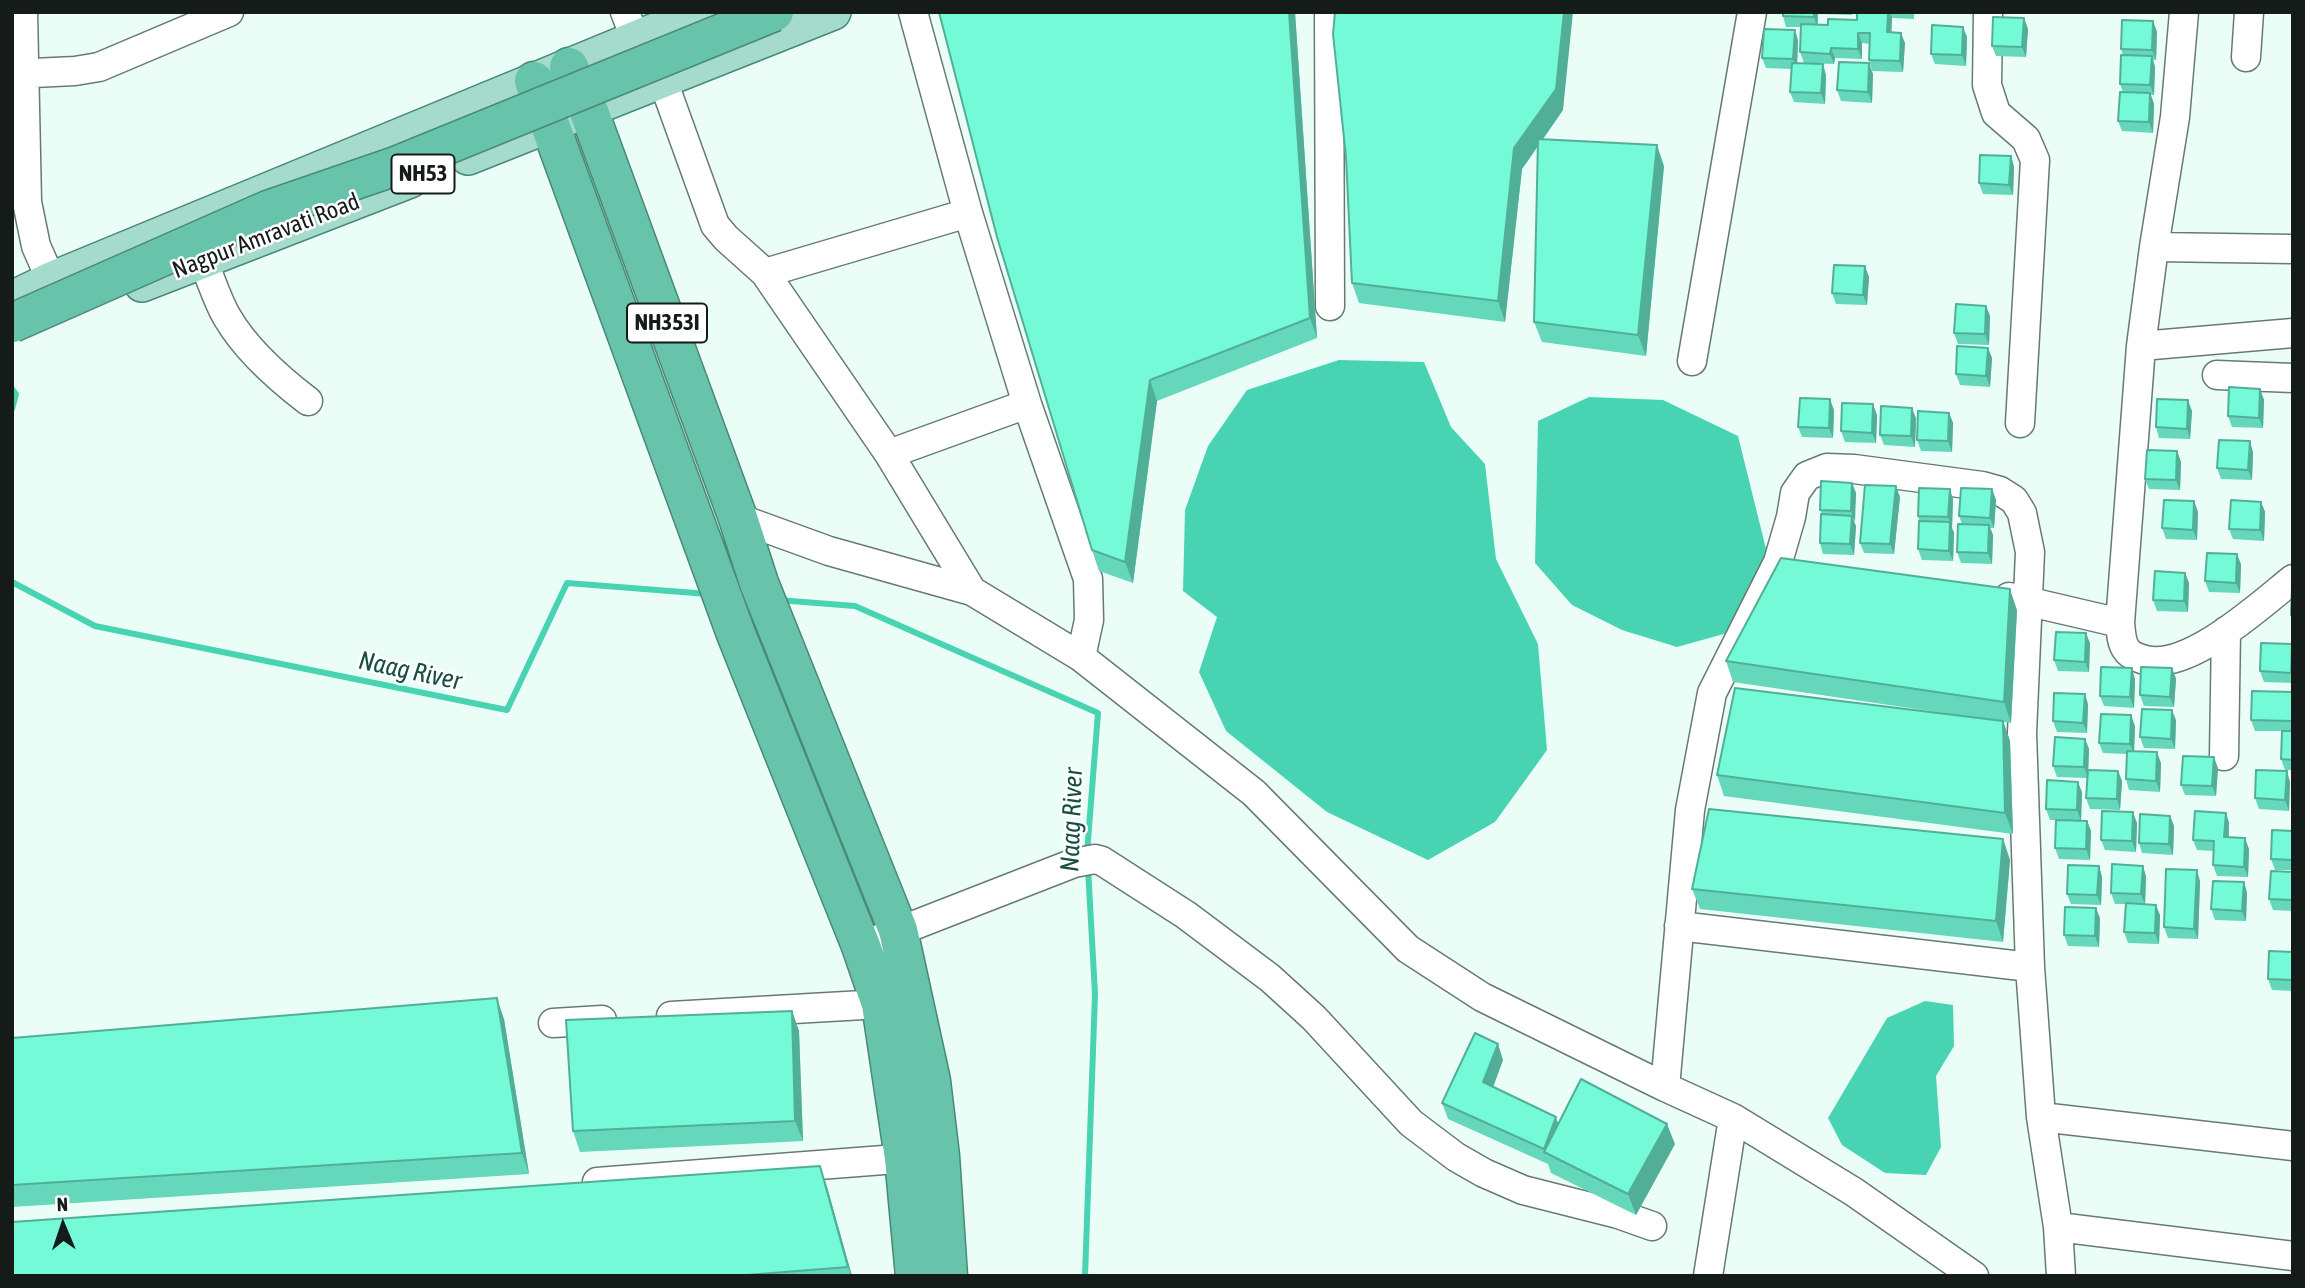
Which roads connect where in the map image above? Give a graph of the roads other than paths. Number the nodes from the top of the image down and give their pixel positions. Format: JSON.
{"nodes":[{"id":1,"x":23,"y":12,"type":"edge"},
{"id":2,"x":701,"y":12,"type":"edge"},
{"id":3,"x":774,"y":12,"type":"edge"},
{"id":4,"x":833,"y":12,"type":"edge"},
{"id":5,"x":913,"y":12,"type":"edge"},
{"id":6,"x":1329,"y":12,"type":"edge"},
{"id":7,"x":1752,"y":12,"type":"edge"},
{"id":8,"x":1989,"y":12,"type":"edge"},
{"id":9,"x":2184,"y":12,"type":"edge"},
{"id":10,"x":2249,"y":12,"type":"edge"},
{"id":11,"x":222,"y":14,"type":"edge"},
{"id":12,"x":630,"y":25,"type":"edge"},
{"id":13,"x":2246,"y":57,"type":"dead end"},
{"id":14,"x":569,"y":66,"type":"junction"},
{"id":15,"x":18,"y":73,"type":"edge"},
{"id":16,"x":534,"y":81,"type":"junction"},
{"id":17,"x":663,"y":81,"type":"junction"},
{"id":18,"x":588,"y":109,"type":"junction"},
{"id":19,"x":548,"y":125,"type":"junction"},
{"id":20,"x":968,"y":213,"type":"junction"},
{"id":21,"x":2154,"y":247,"type":"junction"},
{"id":22,"x":2293,"y":249,"type":"edge"},
{"id":23,"x":203,"y":261,"type":"junction"},
{"id":24,"x":765,"y":274,"type":"junction"},
{"id":25,"x":51,"y":280,"type":"junction"},
{"id":26,"x":12,"y":299,"type":"edge"},
{"id":27,"x":1330,"y":306,"type":"dead end"},
{"id":28,"x":70,"y":311,"type":"junction"},
{"id":29,"x":12,"y":323,"type":"edge"},
{"id":30,"x":2293,"y":333,"type":"edge"},
{"id":31,"x":12,"y":336,"type":"edge"},
{"id":32,"x":2141,"y":346,"type":"junction"},
{"id":33,"x":1692,"y":361,"type":"dead end"},
{"id":34,"x":2217,"y":375,"type":"dead end"},
{"id":35,"x":2293,"y":378,"type":"edge"},
{"id":36,"x":307,"y":401,"type":"dead end"},
{"id":37,"x":1027,"y":404,"type":"junction"},
{"id":38,"x":2020,"y":423,"type":"dead end"},
{"id":39,"x":889,"y":454,"type":"junction"},
{"id":40,"x":738,"y":518,"type":"junction"},
{"id":41,"x":2293,"y":579,"type":"edge"},
{"id":42,"x":972,"y":591,"type":"junction"},
{"id":43,"x":1988,"y":594,"type":"edge"},
{"id":44,"x":2027,"y":600,"type":"junction"},
{"id":45,"x":2120,"y":623,"type":"junction"},
{"id":46,"x":2226,"y":631,"type":"junction"},
{"id":47,"x":1081,"y":657,"type":"junction"},
{"id":48,"x":2224,"y":756,"type":"dead end"},
{"id":49,"x":1679,"y":926,"type":"junction"},
{"id":50,"x":898,"y":930,"type":"junction"},
{"id":51,"x":860,"y":946,"type":"junction"},
{"id":52,"x":2030,"y":967,"type":"junction"},
{"id":53,"x":881,"y":1004,"type":"junction"},
{"id":54,"x":651,"y":1018,"type":"edge"},
{"id":55,"x":623,"y":1019,"type":"edge"},
{"id":56,"x":553,"y":1023,"type":"dead end"},
{"id":57,"x":1665,"y":1087,"type":"junction"},
{"id":58,"x":2041,"y":1117,"type":"junction"},
{"id":59,"x":1733,"y":1118,"type":"junction"},
{"id":60,"x":2293,"y":1146,"type":"edge"},
{"id":61,"x":922,"y":1157,"type":"junction"},
{"id":62,"x":570,"y":1184,"type":"edge"},
{"id":63,"x":1652,"y":1226,"type":"dead end"},
{"id":64,"x":2058,"y":1227,"type":"junction"},
{"id":65,"x":2293,"y":1256,"type":"edge"},
{"id":66,"x":915,"y":1276,"type":"edge"},
{"id":67,"x":948,"y":1276,"type":"edge"},
{"id":68,"x":1708,"y":1276,"type":"edge"},
{"id":69,"x":1974,"y":1276,"type":"edge"},
{"id":70,"x":2061,"y":1276,"type":"edge"}],
"edges":[{"from":1,"to":15,"type":"street"},
{"from":2,"to":12,"type":"main road","name":"Nagpur Amravati Road","number":"NH53"},
{"from":3,"to":29,"type":"highway","bridge":true},
{"from":4,"to":17,"type":"main road","name":"Nagpur Amravati Road","number":"NH53"},
{"from":5,"to":20,"type":"street"},
{"from":6,"to":27,"type":"street"},
{"from":7,"to":33,"type":"street"},
{"from":8,"to":38,"type":"street"},
{"from":9,"to":21,"type":"street"},
{"from":10,"to":13,"type":"street"},
{"from":11,"to":15,"type":"street"},
{"from":12,"to":14,"type":"main road","name":"Nagpur Amravati Road","number":"NH53"},
{"from":14,"to":16,"type":"main road","name":"Nagpur Amravati Road","number":"NH53"},
{"from":14,"to":18,"type":"highway","number":"NH353I"},
{"from":15,"to":25,"type":"street"},
{"from":16,"to":19,"type":"highway","number":"NH353I"},
{"from":16,"to":25,"type":"main road","name":"Nagpur Amravati Road","number":"NH53"},
{"from":17,"to":18,"type":"main road","name":"Nagpur Amravati Road","number":"NH53"},
{"from":17,"to":24,"type":"street"},
{"from":18,"to":19,"type":"main road","name":"Nagpur Amravati Road","number":"NH53"},
{"from":18,"to":40,"type":"highway","number":"NH353I"},
{"from":19,"to":23,"type":"main road","name":"Nagpur Amravati Road","number":"NH53"},
{"from":19,"to":51,"type":"highway","number":"NH353I"},
{"from":20,"to":24,"type":"street"},
{"from":20,"to":37,"type":"street"},
{"from":21,"to":22,"type":"street"},
{"from":21,"to":32,"type":"street"},
{"from":23,"to":28,"type":"main road","name":"Nagpur Amravati Road","number":"NH53"},
{"from":23,"to":36,"type":"street"},
{"from":24,"to":39,"type":"street"},
{"from":25,"to":26,"type":"main road","name":"Nagpur Amravati Road","number":"NH53"},
{"from":25,"to":28,"type":"street"},
{"from":28,"to":31,"type":"main road","name":"Nagpur Amravati Road","number":"NH53"},
{"from":30,"to":32,"type":"street"},
{"from":32,"to":45,"type":"street"},
{"from":34,"to":35,"type":"street"},
{"from":37,"to":39,"type":"street"},
{"from":37,"to":47,"type":"street"},
{"from":39,"to":42,"type":"street"},
{"from":40,"to":42,"type":"street"},
{"from":40,"to":50,"type":"highway","number":"NH353I"},
{"from":41,"to":46,"type":"street"},
{"from":42,"to":47,"type":"street"},
{"from":43,"to":44,"type":"street"},
{"from":44,"to":45,"type":"street"},
{"from":44,"to":49,"type":"street"},
{"from":44,"to":52,"type":"street"},
{"from":45,"to":46,"type":"street"},
{"from":46,"to":48,"type":"street"},
{"from":47,"to":57,"type":"street"},
{"from":49,"to":52,"type":"street"},
{"from":49,"to":57,"type":"street"},
{"from":50,"to":51,"type":"street"},
{"from":50,"to":61,"type":"highway"},
{"from":50,"to":63,"type":"street"},
{"from":51,"to":53,"type":"highway"},
{"from":52,"to":58,"type":"street"},
{"from":53,"to":54,"type":"street"},
{"from":53,"to":61,"type":"highway"},
{"from":55,"to":56,"type":"street"},
{"from":57,"to":59,"type":"street"},
{"from":58,"to":60,"type":"street"},
{"from":58,"to":64,"type":"street"},
{"from":59,"to":68,"type":"street"},
{"from":59,"to":69,"type":"street"},
{"from":61,"to":62,"type":"street"},
{"from":61,"to":66,"type":"highway"},
{"from":61,"to":67,"type":"highway"},
{"from":64,"to":65,"type":"street"},
{"from":64,"to":70,"type":"street"}]}
